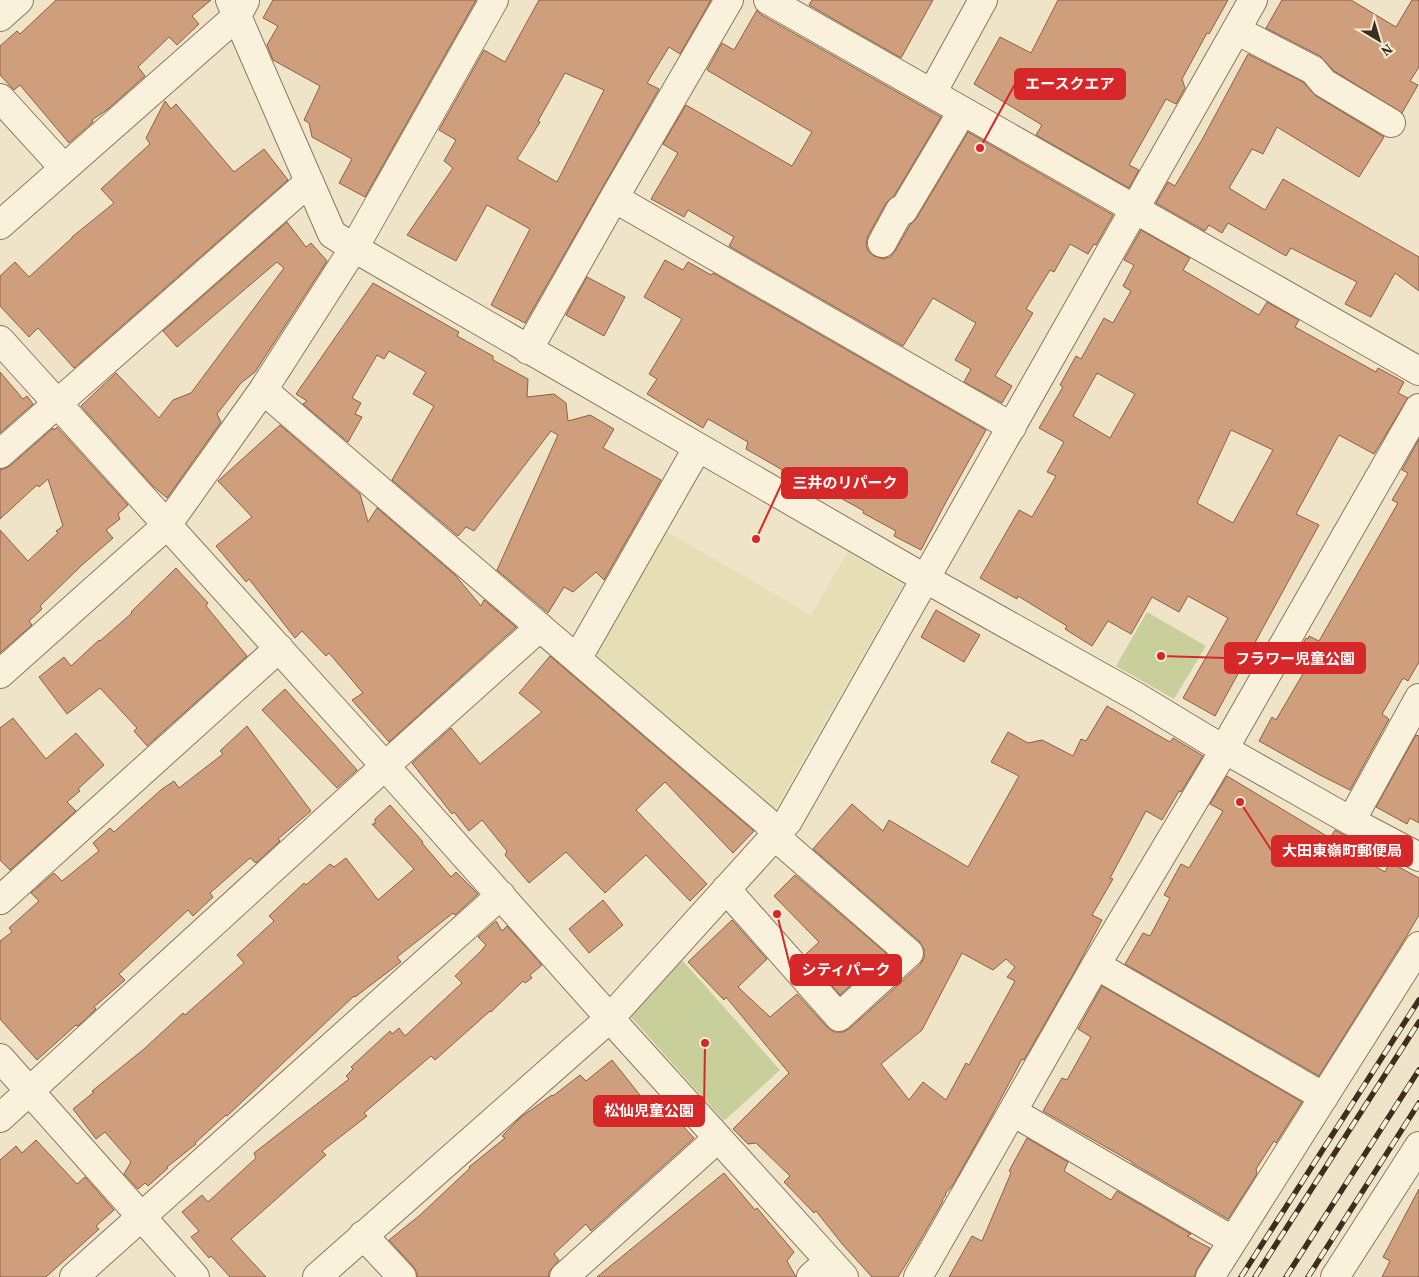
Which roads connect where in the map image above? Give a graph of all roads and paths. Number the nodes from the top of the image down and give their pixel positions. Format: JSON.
{"nodes":[{"id":1,"x":19,"y":0,"type":"edge"},
{"id":2,"x":494,"y":0,"type":"edge"},
{"id":3,"x":728,"y":0,"type":"edge"},
{"id":4,"x":768,"y":0,"type":"edge"},
{"id":5,"x":983,"y":0,"type":"edge"},
{"id":6,"x":1253,"y":0,"type":"edge"},
{"id":7,"x":238,"y":5,"type":"edge"},
{"id":8,"x":0,"y":17,"type":"edge"},
{"id":9,"x":1236,"y":30,"type":"junction"},
{"id":10,"x":932,"y":93,"type":"junction"},
{"id":11,"x":0,"y":98,"type":"edge"},
{"id":12,"x":962,"y":112,"type":"junction"},
{"id":13,"x":1392,"y":122,"type":"dead end"},
{"id":14,"x":64,"y":168,"type":"junction"},
{"id":15,"x":309,"y":182,"type":"junction"},
{"id":16,"x":614,"y":198,"type":"junction"},
{"id":17,"x":1135,"y":210,"type":"junction"},
{"id":18,"x":0,"y":225,"type":"edge"},
{"id":19,"x":882,"y":244,"type":"dead end"},
{"id":20,"x":354,"y":248,"type":"junction"},
{"id":21,"x":0,"y":340,"type":"edge"},
{"id":22,"x":528,"y":350,"type":"junction"},
{"id":23,"x":1419,"y":371,"type":"edge"},
{"id":24,"x":263,"y":390,"type":"junction"},
{"id":25,"x":57,"y":403,"type":"junction"},
{"id":26,"x":1419,"y":408,"type":"edge"},
{"id":27,"x":1012,"y":427,"type":"junction"},
{"id":28,"x":698,"y":447,"type":"junction"},
{"id":29,"x":0,"y":454,"type":"edge"},
{"id":30,"x":167,"y":525,"type":"junction"},
{"id":31,"x":926,"y":579,"type":"junction"},
{"id":32,"x":540,"y":627,"type":"junction"},
{"id":33,"x":279,"y":648,"type":"junction"},
{"id":34,"x":577,"y":659,"type":"junction"},
{"id":35,"x":0,"y":674,"type":"edge"},
{"id":36,"x":1419,"y":698,"type":"edge"},
{"id":37,"x":1225,"y":750,"type":"junction"},
{"id":38,"x":385,"y":766,"type":"junction"},
{"id":39,"x":1351,"y":821,"type":"junction"},
{"id":40,"x":778,"y":834,"type":"junction"},
{"id":41,"x":1419,"y":857,"type":"edge"},
{"id":42,"x":726,"y":889,"type":"junction"},
{"id":43,"x":501,"y":895,"type":"junction"},
{"id":44,"x":0,"y":900,"type":"edge"},
{"id":45,"x":1419,"y":946,"type":"edge"},
{"id":46,"x":1096,"y":965,"type":"junction"},
{"id":47,"x":610,"y":1018,"type":"junction"},
{"id":48,"x":0,"y":1058,"type":"edge"},
{"id":49,"x":30,"y":1091,"type":"junction"},
{"id":50,"x":1324,"y":1097,"type":"junction"},
{"id":51,"x":1013,"y":1112,"type":"junction"},
{"id":52,"x":0,"y":1118,"type":"edge"},
{"id":53,"x":718,"y":1138,"type":"junction"},
{"id":54,"x":1419,"y":1146,"type":"edge"},
{"id":55,"x":142,"y":1216,"type":"junction"},
{"id":56,"x":363,"y":1235,"type":"junction"},
{"id":57,"x":1232,"y":1240,"type":"junction"},
{"id":58,"x":828,"y":1272,"type":"edge"},
{"id":59,"x":920,"y":1276,"type":"edge"},
{"id":60,"x":74,"y":1277,"type":"edge"},
{"id":61,"x":195,"y":1277,"type":"edge"},
{"id":62,"x":317,"y":1277,"type":"edge"},
{"id":63,"x":402,"y":1277,"type":"edge"},
{"id":64,"x":564,"y":1277,"type":"edge"},
{"id":65,"x":1210,"y":1277,"type":"edge"},
{"id":66,"x":1335,"y":1277,"type":"edge"}],
"edges":[{"from":1,"to":8,"type":"street"},
{"from":2,"to":20,"type":"street"},
{"from":3,"to":16,"type":"street"},
{"from":4,"to":10,"type":"street"},
{"from":5,"to":10,"type":"street"},
{"from":6,"to":9,"type":"street"},
{"from":7,"to":14,"type":"street"},
{"from":7,"to":15,"type":"street"},
{"from":9,"to":13,"type":"street"},
{"from":9,"to":17,"type":"street"},
{"from":10,"to":12,"type":"street"},
{"from":11,"to":14,"type":"street"},
{"from":12,"to":17,"type":"street"},
{"from":12,"to":19,"type":"street"},
{"from":14,"to":18,"type":"street"},
{"from":15,"to":20,"type":"street"},
{"from":15,"to":25,"type":"street"},
{"from":16,"to":22,"type":"street"},
{"from":16,"to":27,"type":"street"},
{"from":17,"to":23,"type":"street"},
{"from":17,"to":27,"type":"street"},
{"from":20,"to":22,"type":"street"},
{"from":20,"to":24,"type":"street"},
{"from":21,"to":25,"type":"street"},
{"from":22,"to":28,"type":"street"},
{"from":24,"to":30,"type":"street"},
{"from":24,"to":32,"type":"street"},
{"from":25,"to":29,"type":"street"},
{"from":25,"to":30,"type":"street"},
{"from":26,"to":37,"type":"street"},
{"from":27,"to":31,"type":"street"},
{"from":28,"to":31,"type":"street"},
{"from":28,"to":34,"type":"street"},
{"from":30,"to":33,"type":"street"},
{"from":30,"to":35,"type":"street"},
{"from":31,"to":37,"type":"street"},
{"from":31,"to":40,"type":"street"},
{"from":32,"to":34,"type":"street"},
{"from":32,"to":38,"type":"street"},
{"from":33,"to":38,"type":"street"},
{"from":33,"to":44,"type":"street"},
{"from":34,"to":40,"type":"street"},
{"from":36,"to":39,"type":"street"},
{"from":37,"to":39,"type":"street"},
{"from":37,"to":46,"type":"street"},
{"from":38,"to":43,"type":"street"},
{"from":38,"to":49,"type":"street"},
{"from":39,"to":41,"type":"street"},
{"from":40,"to":42,"type":"street"},
{"from":40,"to":42,"type":"street"},
{"from":42,"to":47,"type":"street"},
{"from":43,"to":47,"type":"street"},
{"from":43,"to":55,"type":"street"},
{"from":45,"to":50,"type":"street"},
{"from":46,"to":50,"type":"street"},
{"from":46,"to":51,"type":"street"},
{"from":47,"to":53,"type":"street"},
{"from":47,"to":56,"type":"street"},
{"from":48,"to":49,"type":"street"},
{"from":49,"to":52,"type":"street"},
{"from":49,"to":55,"type":"street"},
{"from":50,"to":57,"type":"street"},
{"from":51,"to":57,"type":"street"},
{"from":51,"to":59,"type":"street"},
{"from":53,"to":58,"type":"street"},
{"from":53,"to":64,"type":"street"},
{"from":54,"to":66,"type":"street"},
{"from":55,"to":60,"type":"street"},
{"from":55,"to":61,"type":"street"},
{"from":56,"to":62,"type":"street"},
{"from":56,"to":63,"type":"street"},
{"from":57,"to":65,"type":"street"}]}
